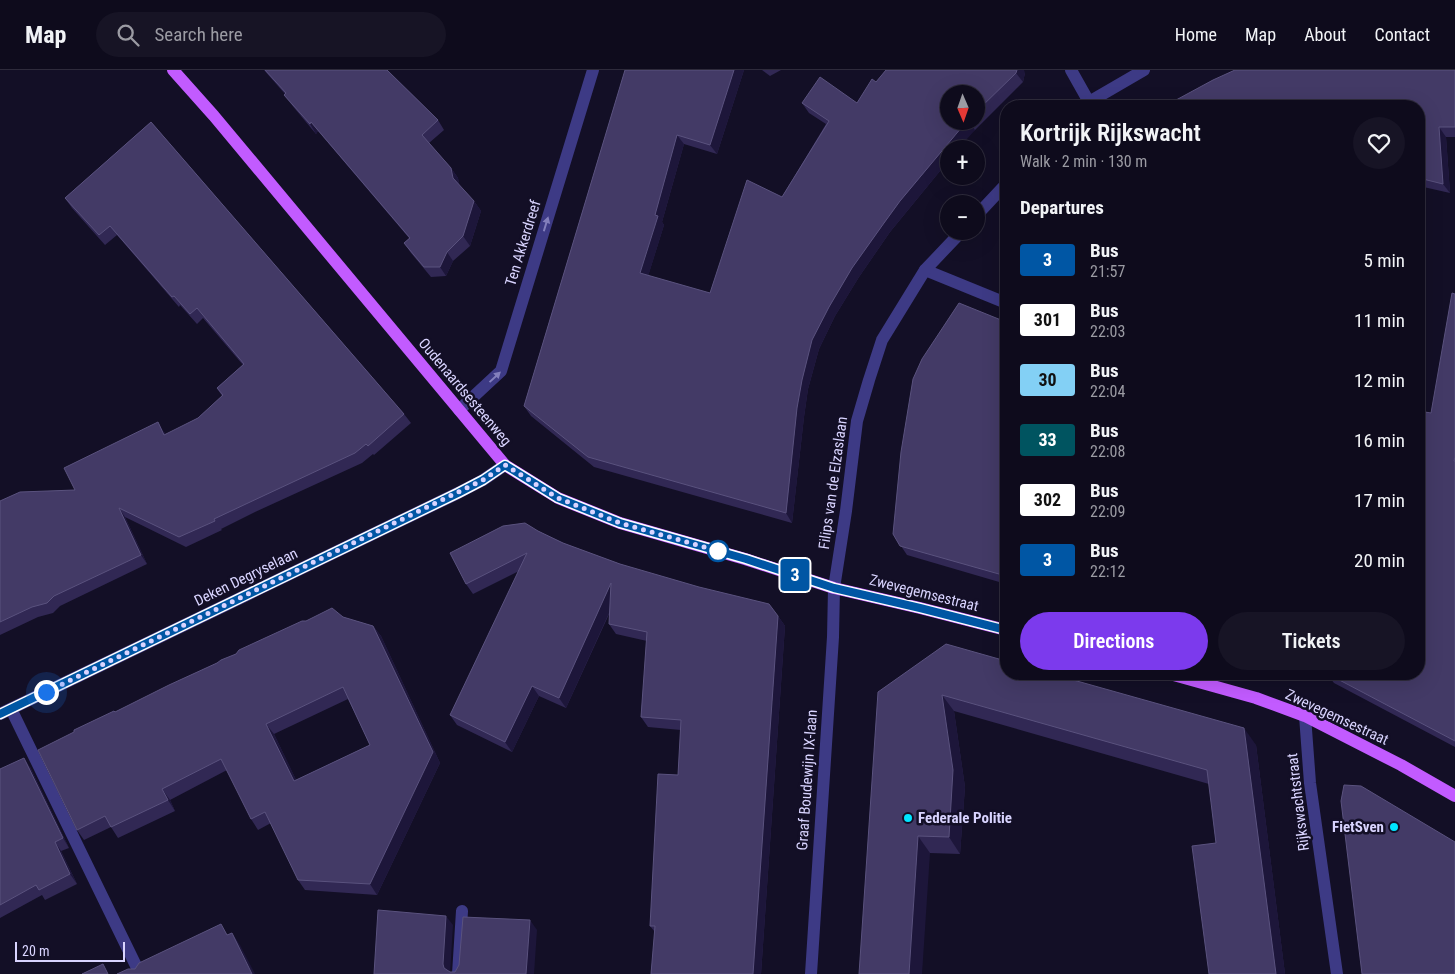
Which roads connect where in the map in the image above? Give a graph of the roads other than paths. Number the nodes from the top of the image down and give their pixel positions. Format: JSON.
{"nodes":[{"id":1,"x":173,"y":70,"type":"edge"},
{"id":2,"x":593,"y":70,"type":"edge"},
{"id":3,"x":1071,"y":70,"type":"edge"},
{"id":4,"x":1144,"y":70,"type":"edge"},
{"id":5,"x":1084,"y":100,"type":"edge"},
{"id":6,"x":1093,"y":100,"type":"edge"},
{"id":7,"x":1000,"y":190,"type":"edge"},
{"id":8,"x":985,"y":206,"type":"edge"},
{"id":9,"x":953,"y":240,"type":"edge"},
{"id":10,"x":925,"y":270,"type":"junction"},
{"id":11,"x":1000,"y":301,"type":"edge"},
{"id":12,"x":459,"y":410,"type":"junction"},
{"id":13,"x":505,"y":465,"type":"junction"},
{"id":14,"x":834,"y":588,"type":"junction"},
{"id":15,"x":1000,"y":628,"type":"edge"},
{"id":16,"x":1192,"y":680,"type":"edge"},
{"id":17,"x":5,"y":712,"type":"edge"},
{"id":18,"x":1305,"y":716,"type":"junction"},
{"id":19,"x":1455,"y":796,"type":"edge"},
{"id":20,"x":462,"y":911,"type":"dead end"},
{"id":21,"x":140,"y":974,"type":"edge"},
{"id":22,"x":458,"y":974,"type":"edge"},
{"id":23,"x":811,"y":974,"type":"edge"},
{"id":24,"x":1337,"y":974,"type":"edge"}],
"edges":[{"from":1,"to":12,"type":"main road","name":"Oudenaardsesteenweg"},
{"from":12,"to":2,"type":"street","name":"Ten Akkerdreef","one_way":true},
{"from":3,"to":5,"type":"street"},
{"from":4,"to":6,"type":"street"},
{"from":7,"to":8,"type":"street"},
{"from":9,"to":10,"type":"street","name":"Filips van de Elzaslaan"},
{"from":10,"to":11,"type":"street"},
{"from":10,"to":14,"type":"street","name":"Filips van de Elzaslaan"},
{"from":12,"to":13,"type":"main road","name":"Oudenaardsesteenweg"},
{"from":13,"to":14,"type":"main road","name":"Oudenaardsesteenweg"},
{"from":13,"to":17,"type":"street","name":"Deken Degryselaan"},
{"from":14,"to":15,"type":"main road","name":"Zwevegemsestraat"},
{"from":14,"to":23,"type":"street","name":"Graaf Boudewijn IX-laan"},
{"from":16,"to":18,"type":"main road","name":"Zwevegemsestraat"},
{"from":17,"to":21,"type":"street"},
{"from":18,"to":19,"type":"main road","name":"Zwevegemsestraat"},
{"from":18,"to":24,"type":"street","name":"Rijkswachtstraat"},
{"from":20,"to":22,"type":"street"}]}
